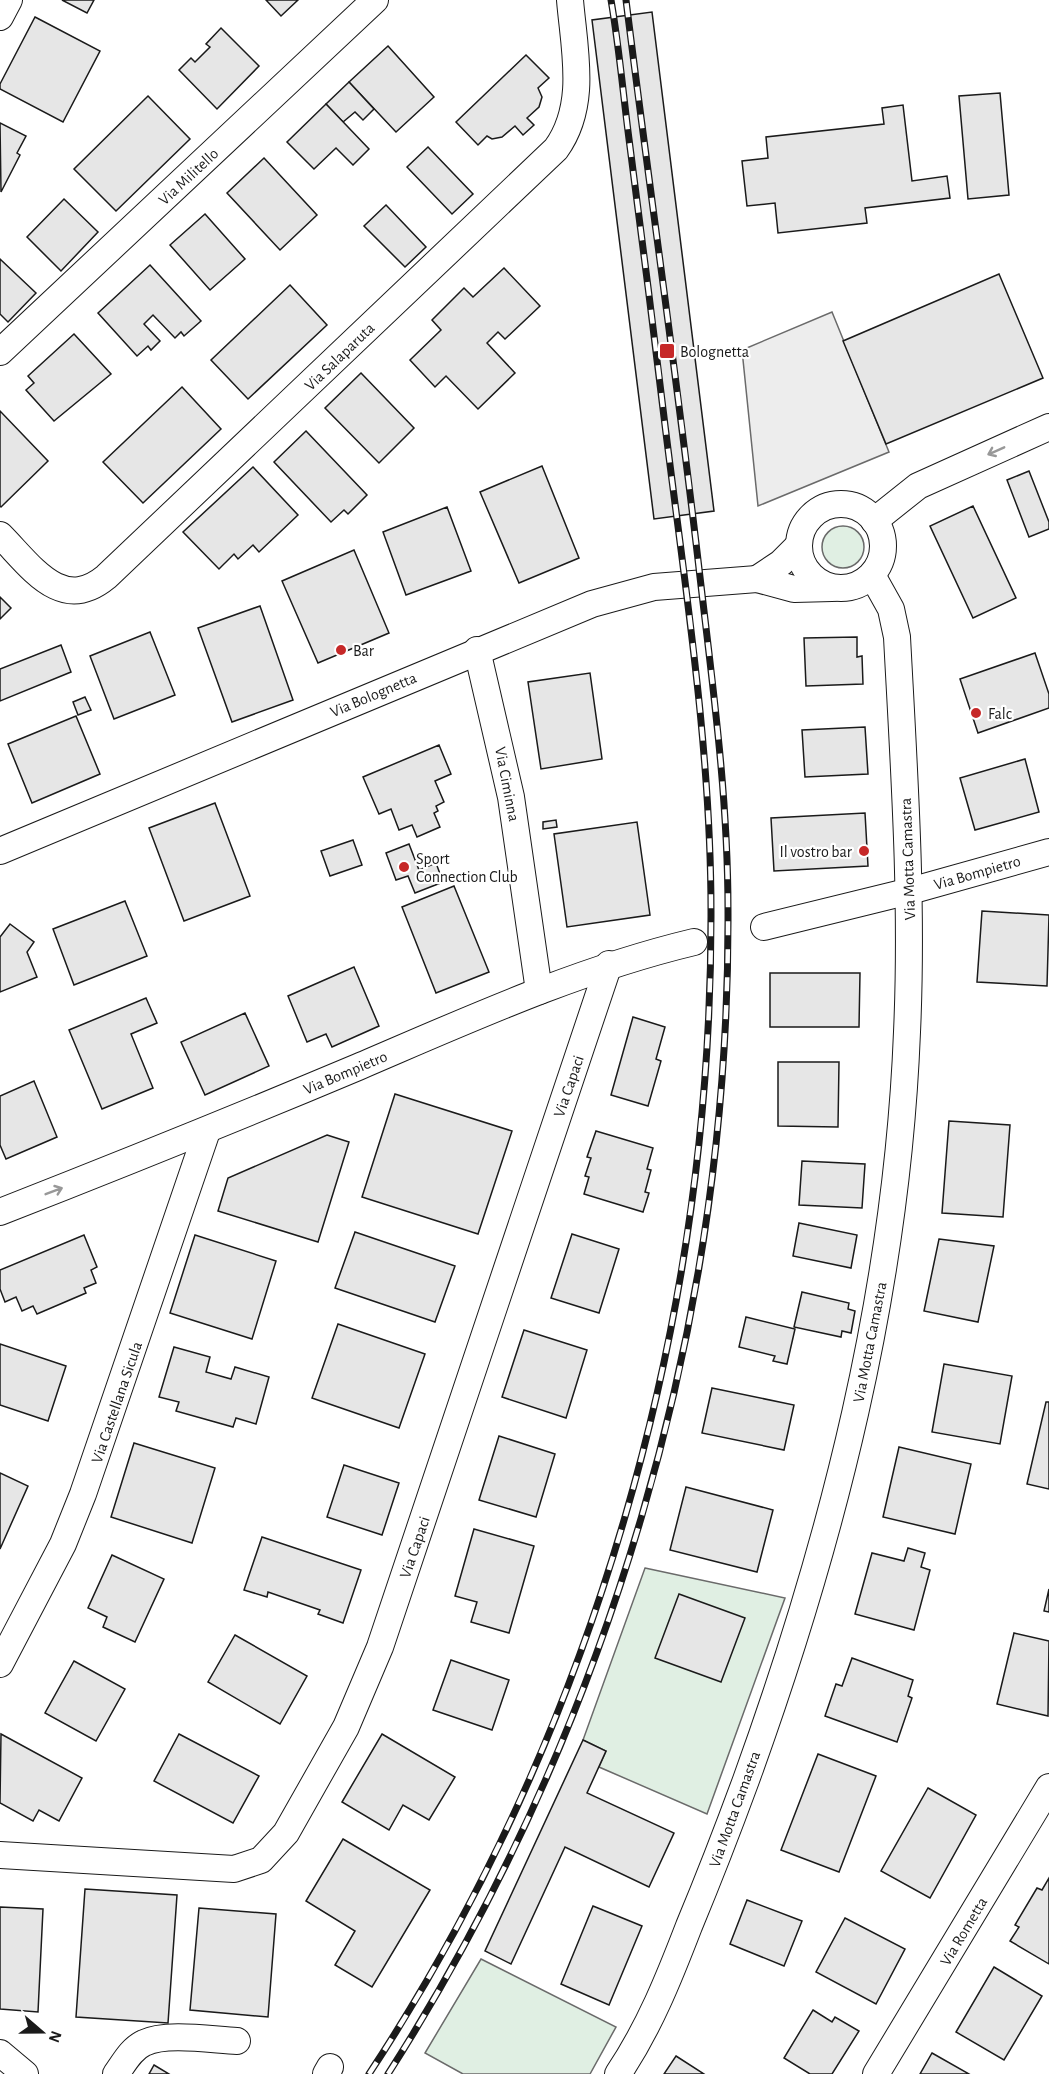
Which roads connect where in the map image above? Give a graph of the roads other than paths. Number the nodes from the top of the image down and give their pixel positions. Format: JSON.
{"nodes":[{"id":1,"x":9,"y":0,"type":"edge"},
{"id":2,"x":375,"y":0,"type":"edge"},
{"id":3,"x":570,"y":0,"type":"edge"},
{"id":4,"x":0,"y":17,"type":"edge"},
{"id":5,"x":0,"y":352,"type":"edge"},
{"id":6,"x":1049,"y":427,"type":"edge"},
{"id":7,"x":874,"y":521,"type":"junction"},
{"id":8,"x":0,"y":536,"type":"edge"},
{"id":9,"x":799,"y":544,"type":"junction"},
{"id":10,"x":872,"y":575,"type":"junction"},
{"id":11,"x":757,"y":579,"type":"junction"},
{"id":12,"x":832,"y":588,"type":"junction"},
{"id":13,"x":477,"y":650,"type":"junction"},
{"id":14,"x":0,"y":851,"type":"edge"},
{"id":15,"x":1049,"y":852,"type":"edge"},
{"id":16,"x":910,"y":891,"type":"junction"},
{"id":17,"x":764,"y":927,"type":"dead end"},
{"id":18,"x":694,"y":942,"type":"dead end"},
{"id":19,"x":609,"y":964,"type":"junction"},
{"id":20,"x":539,"y":991,"type":"junction"},
{"id":21,"x":207,"y":1131,"type":"junction"},
{"id":22,"x":0,"y":1212,"type":"edge"},
{"id":23,"x":0,"y":1664,"type":"edge"},
{"id":24,"x":1049,"y":1787,"type":"edge"},
{"id":25,"x":0,"y":1855,"type":"edge"},
{"id":26,"x":237,"y":2041,"type":"dead end"},
{"id":27,"x":0,"y":2053,"type":"edge"},
{"id":28,"x":25,"y":2074,"type":"edge"},
{"id":29,"x":116,"y":2074,"type":"edge"},
{"id":30,"x":618,"y":2074,"type":"edge"},
{"id":31,"x":876,"y":2074,"type":"edge"}],
"edges":[{"from":1,"to":4,"type":"street"},
{"from":2,"to":5,"type":"street","name":"Via Militello"},
{"from":3,"to":8,"type":"street","name":"Via Salaparuta"},
{"from":6,"to":7,"type":"street","one_way":true},
{"from":7,"to":9,"type":"street"},
{"from":7,"to":10,"type":"street"},
{"from":9,"to":11,"type":"street"},
{"from":9,"to":12,"type":"street"},
{"from":10,"to":12,"type":"street"},
{"from":10,"to":16,"type":"street","name":"Via Motta Camastra"},
{"from":11,"to":12,"type":"street","name":"Via Bolognetta"},
{"from":11,"to":13,"type":"street","name":"Via Bolognetta"},
{"from":13,"to":14,"type":"street","name":"Via Bolognetta"},
{"from":13,"to":20,"type":"street","name":"Via Ciminna"},
{"from":15,"to":16,"type":"street","name":"Via Bompietro"},
{"from":16,"to":17,"type":"street","name":"Via Bompietro"},
{"from":16,"to":30,"type":"street","name":"Via Motta Camastra"},
{"from":18,"to":19,"type":"street","name":"Via Bompietro"},
{"from":19,"to":20,"type":"street","name":"Via Bompietro"},
{"from":19,"to":25,"type":"street","name":"Via Capaci"},
{"from":20,"to":21,"type":"street","name":"Via Bompietro"},
{"from":22,"to":21,"type":"street","name":"Via Bompietro","one_way":true},
{"from":21,"to":23,"type":"street","name":"Via Castellana Sicula"},
{"from":24,"to":31,"type":"street","name":"Via Rometta"},
{"from":26,"to":29,"type":"street"},
{"from":27,"to":28,"type":"street"}]}
